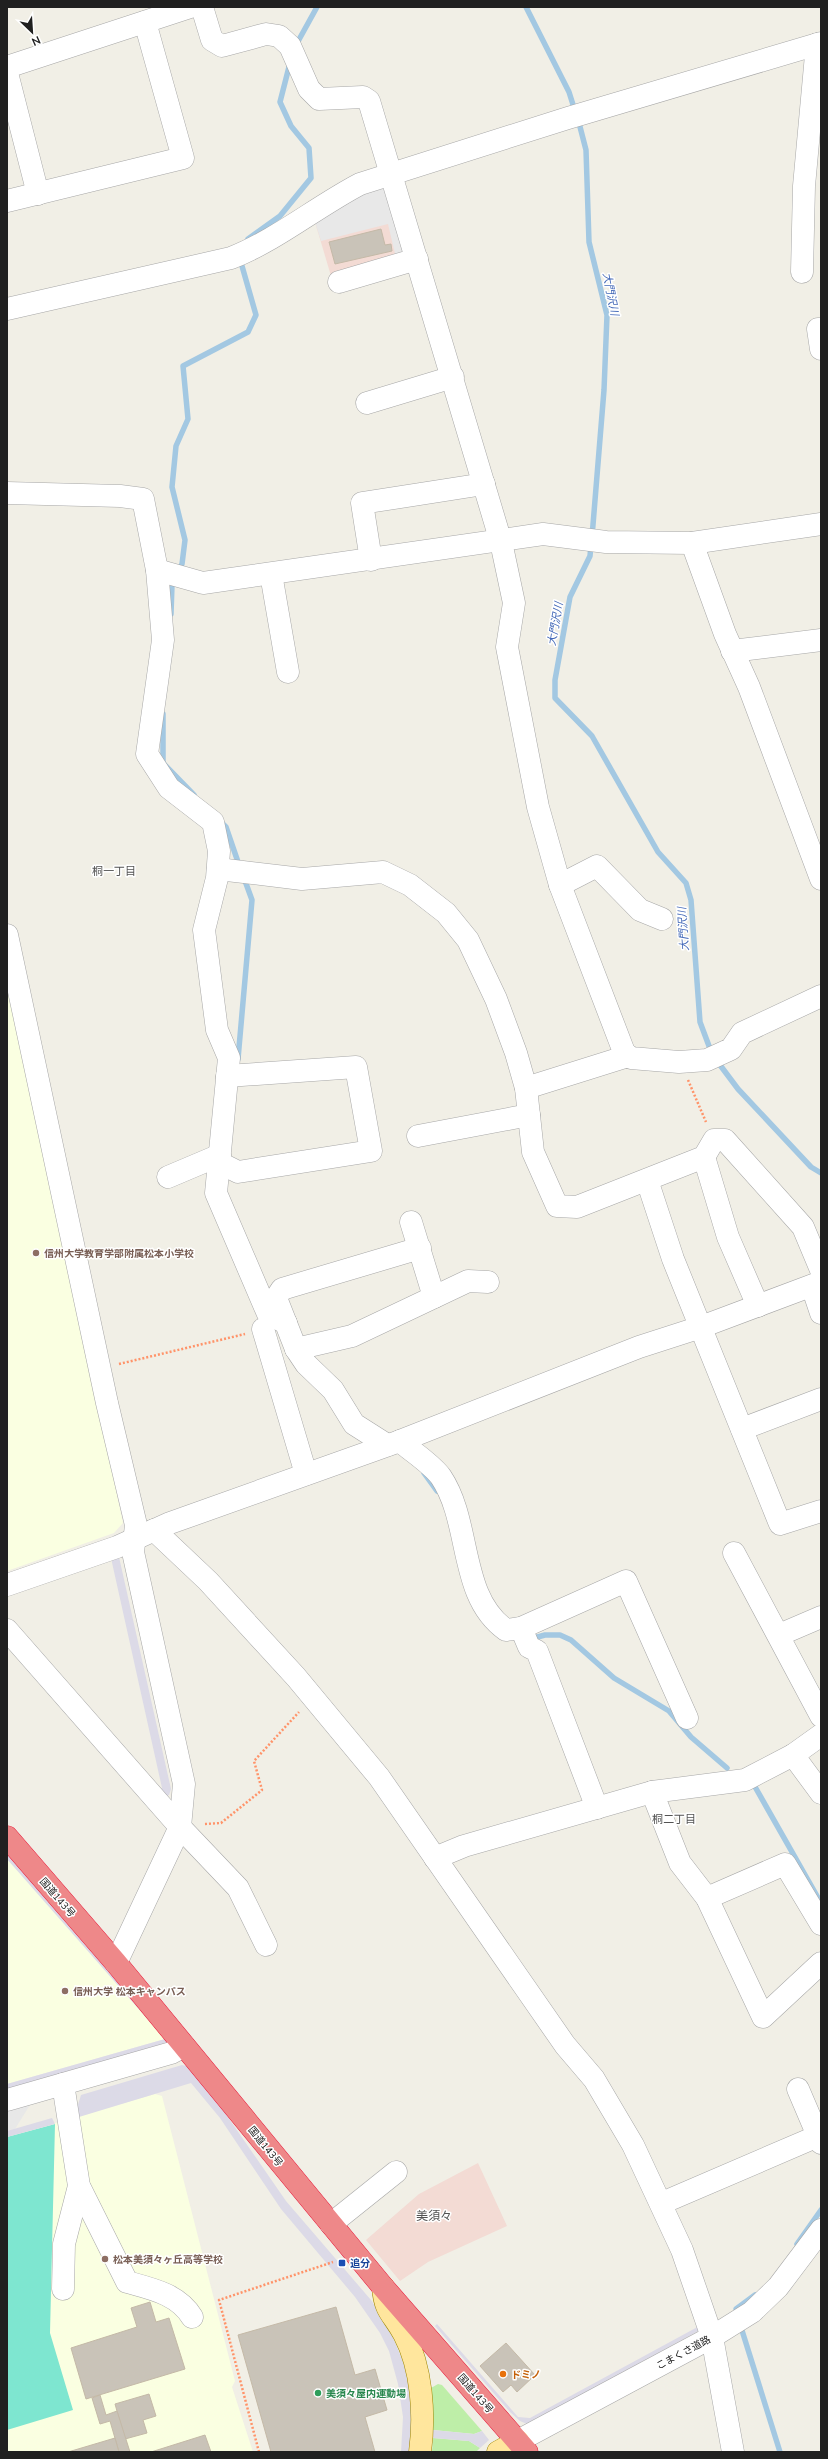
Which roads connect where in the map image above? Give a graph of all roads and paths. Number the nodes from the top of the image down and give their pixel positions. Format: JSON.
{"nodes":[{"id":1,"x":190,"y":7,"type":"edge"},
{"id":2,"x":202,"y":7,"type":"edge"},
{"id":3,"x":145,"y":22,"type":"junction"},
{"id":4,"x":819,"y":43,"type":"edge"},
{"id":5,"x":7,"y":67,"type":"edge"},
{"id":6,"x":7,"y":73,"type":"edge"},
{"id":7,"x":391,"y":173,"type":"junction"},
{"id":8,"x":38,"y":194,"type":"junction"},
{"id":9,"x":7,"y":201,"type":"edge"},
{"id":10,"x":417,"y":259,"type":"junction"},
{"id":11,"x":802,"y":272,"type":"dead end"},
{"id":12,"x":339,"y":282,"type":"dead end"},
{"id":13,"x":7,"y":309,"type":"edge"},
{"id":14,"x":821,"y":329,"type":"edge"},
{"id":15,"x":821,"y":349,"type":"edge"},
{"id":16,"x":452,"y":377,"type":"junction"},
{"id":17,"x":367,"y":403,"type":"dead end"},
{"id":18,"x":484,"y":484,"type":"junction"},
{"id":19,"x":7,"y":493,"type":"edge"},
{"id":20,"x":821,"y":524,"type":"edge"},
{"id":21,"x":501,"y":542,"type":"junction"},
{"id":22,"x":692,"y":543,"type":"junction"},
{"id":23,"x":370,"y":560,"type":"junction"},
{"id":24,"x":157,"y":570,"type":"junction"},
{"id":25,"x":271,"y":574,"type":"junction"},
{"id":26,"x":821,"y":640,"type":"edge"},
{"id":27,"x":732,"y":651,"type":"junction"},
{"id":28,"x":288,"y":672,"type":"dead end"},
{"id":29,"x":218,"y":869,"type":"junction"},
{"id":30,"x":821,"y":879,"type":"edge"},
{"id":31,"x":560,"y":886,"type":"junction"},
{"id":32,"x":662,"y":919,"type":"dead end"},
{"id":33,"x":7,"y":935,"type":"edge"},
{"id":34,"x":821,"y":996,"type":"edge"},
{"id":35,"x":628,"y":1056,"type":"junction"},
{"id":36,"x":679,"y":1062,"type":"junction"},
{"id":37,"x":227,"y":1076,"type":"junction"},
{"id":38,"x":526,"y":1088,"type":"junction"},
{"id":39,"x":529,"y":1115,"type":"junction"},
{"id":40,"x":418,"y":1136,"type":"dead end"},
{"id":41,"x":709,"y":1148,"type":"junction"},
{"id":42,"x":220,"y":1159,"type":"junction"},
{"id":43,"x":168,"y":1177,"type":"dead end"},
{"id":44,"x":647,"y":1180,"type":"junction"},
{"id":45,"x":411,"y":1222,"type":"dead end"},
{"id":46,"x":420,"y":1248,"type":"junction"},
{"id":47,"x":818,"y":1279,"type":"edge"},
{"id":48,"x":488,"y":1282,"type":"dead end"},
{"id":49,"x":434,"y":1297,"type":"junction"},
{"id":50,"x":758,"y":1306,"type":"junction"},
{"id":51,"x":821,"y":1313,"type":"edge"},
{"id":52,"x":286,"y":1323,"type":"junction"},
{"id":53,"x":701,"y":1327,"type":"junction"},
{"id":54,"x":263,"y":1329,"type":"joint"},
{"id":55,"x":296,"y":1348,"type":"junction"},
{"id":56,"x":100,"y":1369,"type":"junction"},
{"id":57,"x":821,"y":1399,"type":"edge"},
{"id":58,"x":742,"y":1428,"type":"junction"},
{"id":59,"x":393,"y":1443,"type":"junction"},
{"id":60,"x":306,"y":1474,"type":"junction"},
{"id":61,"x":821,"y":1511,"type":"edge"},
{"id":62,"x":145,"y":1534,"type":"junction"},
{"id":63,"x":734,"y":1553,"type":"dead end"},
{"id":64,"x":7,"y":1585,"type":"edge"},
{"id":65,"x":821,"y":1617,"type":"edge"},
{"id":66,"x":7,"y":1630,"type":"edge"},
{"id":67,"x":524,"y":1635,"type":"junction"},
{"id":68,"x":778,"y":1635,"type":"junction"},
{"id":69,"x":313,"y":1698,"type":"junction"},
{"id":70,"x":821,"y":1716,"type":"edge"},
{"id":71,"x":687,"y":1718,"type":"dead end"},
{"id":72,"x":821,"y":1735,"type":"edge"},
{"id":73,"x":793,"y":1755,"type":"junction"},
{"id":74,"x":652,"y":1792,"type":"junction"},
{"id":75,"x":821,"y":1793,"type":"edge"},
{"id":76,"x":597,"y":1808,"type":"junction"},
{"id":77,"x":180,"y":1827,"type":"junction"},
{"id":78,"x":7,"y":1837,"type":"edge"},
{"id":79,"x":435,"y":1858,"type":"junction"},
{"id":80,"x":707,"y":1898,"type":"junction"},
{"id":81,"x":821,"y":1924,"type":"edge"},
{"id":82,"x":266,"y":1945,"type":"dead end"},
{"id":83,"x":116,"y":1963,"type":"junction"},
{"id":84,"x":821,"y":1963,"type":"edge"},
{"id":85,"x":184,"y":2046,"type":"junction"},
{"id":86,"x":63,"y":2084,"type":"junction"},
{"id":87,"x":798,"y":2089,"type":"dead end"},
{"id":88,"x":7,"y":2100,"type":"edge"},
{"id":89,"x":820,"y":2139,"type":"edge"},
{"id":90,"x":396,"y":2172,"type":"dead end"},
{"id":91,"x":79,"y":2186,"type":"junction"},
{"id":92,"x":662,"y":2203,"type":"junction"},
{"id":93,"x":331,"y":2224,"type":"junction"},
{"id":94,"x":821,"y":2230,"type":"edge"},
{"id":95,"x":333,"y":2262,"type":"dead end"},
{"id":96,"x":382,"y":2287,"type":"junction"},
{"id":97,"x":63,"y":2289,"type":"dead end"},
{"id":98,"x":192,"y":2317,"type":"dead end"},
{"id":99,"x":712,"y":2337,"type":"junction"},
{"id":100,"x":523,"y":2446,"type":"edge"},
{"id":101,"x":259,"y":2452,"type":"edge"},
{"id":102,"x":420,"y":2452,"type":"edge"},
{"id":103,"x":498,"y":2452,"type":"edge"},
{"id":104,"x":733,"y":2452,"type":"edge"}],
"edges":[{"from":1,"to":3,"type":"street"},
{"from":2,"to":7,"type":"street"},
{"from":3,"to":5,"type":"street"},
{"from":3,"to":8,"type":"street"},
{"from":4,"to":7,"type":"street"},
{"from":4,"to":11,"type":"street"},
{"from":6,"to":8,"type":"street"},
{"from":7,"to":10,"type":"street"},
{"from":7,"to":13,"type":"street"},
{"from":8,"to":9,"type":"street"},
{"from":10,"to":12,"type":"street"},
{"from":10,"to":16,"type":"street"},
{"from":14,"to":15,"type":"street"},
{"from":16,"to":17,"type":"street"},
{"from":16,"to":18,"type":"street"},
{"from":18,"to":21,"type":"street"},
{"from":18,"to":23,"type":"street"},
{"from":19,"to":24,"type":"street"},
{"from":20,"to":22,"type":"street"},
{"from":21,"to":22,"type":"street"},
{"from":21,"to":23,"type":"street"},
{"from":21,"to":31,"type":"street"},
{"from":22,"to":27,"type":"street"},
{"from":23,"to":25,"type":"street"},
{"from":24,"to":25,"type":"street"},
{"from":24,"to":29,"type":"street"},
{"from":25,"to":28,"type":"street"},
{"from":26,"to":27,"type":"street"},
{"from":27,"to":30,"type":"street"},
{"from":29,"to":37,"type":"street"},
{"from":29,"to":38,"type":"street"},
{"from":31,"to":32,"type":"street"},
{"from":31,"to":35,"type":"street"},
{"from":33,"to":56,"type":"street"},
{"from":34,"to":36,"type":"street"},
{"from":35,"to":36,"type":"street"},
{"from":35,"to":38,"type":"street"},
{"from":36,"to":41,"type":"path"},
{"from":37,"to":42,"type":"street"},
{"from":37,"to":42,"type":"street"},
{"from":38,"to":39,"type":"street"},
{"from":39,"to":40,"type":"street"},
{"from":39,"to":44,"type":"street"},
{"from":41,"to":44,"type":"street"},
{"from":41,"to":47,"type":"street"},
{"from":41,"to":50,"type":"street"},
{"from":42,"to":43,"type":"street"},
{"from":42,"to":52,"type":"street"},
{"from":44,"to":53,"type":"street"},
{"from":45,"to":46,"type":"street"},
{"from":46,"to":49,"type":"street"},
{"from":46,"to":52,"type":"street"},
{"from":47,"to":50,"type":"street"},
{"from":47,"to":51,"type":"street"},
{"from":48,"to":49,"type":"street"},
{"from":49,"to":55,"type":"street"},
{"from":50,"to":53,"type":"street"},
{"from":52,"to":55,"type":"street"},
{"from":53,"to":58,"type":"street"},
{"from":53,"to":59,"type":"street"},
{"from":54,"to":56,"type":"path"},
{"from":54,"to":60,"type":"street"},
{"from":55,"to":59,"type":"street"},
{"from":56,"to":62,"type":"street"},
{"from":57,"to":58,"type":"street"},
{"from":58,"to":61,"type":"street"},
{"from":59,"to":60,"type":"street"},
{"from":59,"to":67,"type":"street"},
{"from":60,"to":62,"type":"street"},
{"from":62,"to":64,"type":"street"},
{"from":62,"to":69,"type":"street"},
{"from":62,"to":77,"type":"street"},
{"from":63,"to":68,"type":"street"},
{"from":65,"to":68,"type":"street"},
{"from":66,"to":77,"type":"street"},
{"from":67,"to":71,"type":"street"},
{"from":67,"to":76,"type":"street"},
{"from":68,"to":70,"type":"street"},
{"from":69,"to":77,"type":"path"},
{"from":69,"to":79,"type":"street"},
{"from":72,"to":73,"type":"street"},
{"from":73,"to":74,"type":"street"},
{"from":73,"to":75,"type":"street"},
{"from":74,"to":76,"type":"street"},
{"from":74,"to":80,"type":"street"},
{"from":76,"to":79,"type":"street"},
{"from":77,"to":82,"type":"street"},
{"from":77,"to":83,"type":"street"},
{"from":78,"to":83,"type":"highway","name":"国道143号"},
{"from":79,"to":92,"type":"street"},
{"from":80,"to":81,"type":"street"},
{"from":80,"to":84,"type":"street"},
{"from":83,"to":85,"type":"highway","name":"国道143号"},
{"from":85,"to":86,"type":"street"},
{"from":85,"to":93,"type":"highway","name":"国道143号"},
{"from":86,"to":88,"type":"street"},
{"from":86,"to":91,"type":"street"},
{"from":87,"to":89,"type":"street"},
{"from":89,"to":92,"type":"street"},
{"from":90,"to":93,"type":"street"},
{"from":91,"to":97,"type":"street"},
{"from":91,"to":98,"type":"street"},
{"from":92,"to":99,"type":"street"},
{"from":93,"to":96,"type":"highway","name":"国道143号"},
{"from":94,"to":99,"type":"street","name":"こまくさ道路"},
{"from":95,"to":101,"type":"path"},
{"from":96,"to":100,"type":"highway","name":"国道143号"},
{"from":96,"to":102,"type":"main road"},
{"from":99,"to":100,"type":"street","name":"こまくさ道路"},
{"from":99,"to":104,"type":"street"},
{"from":100,"to":103,"type":"main road"}]}
